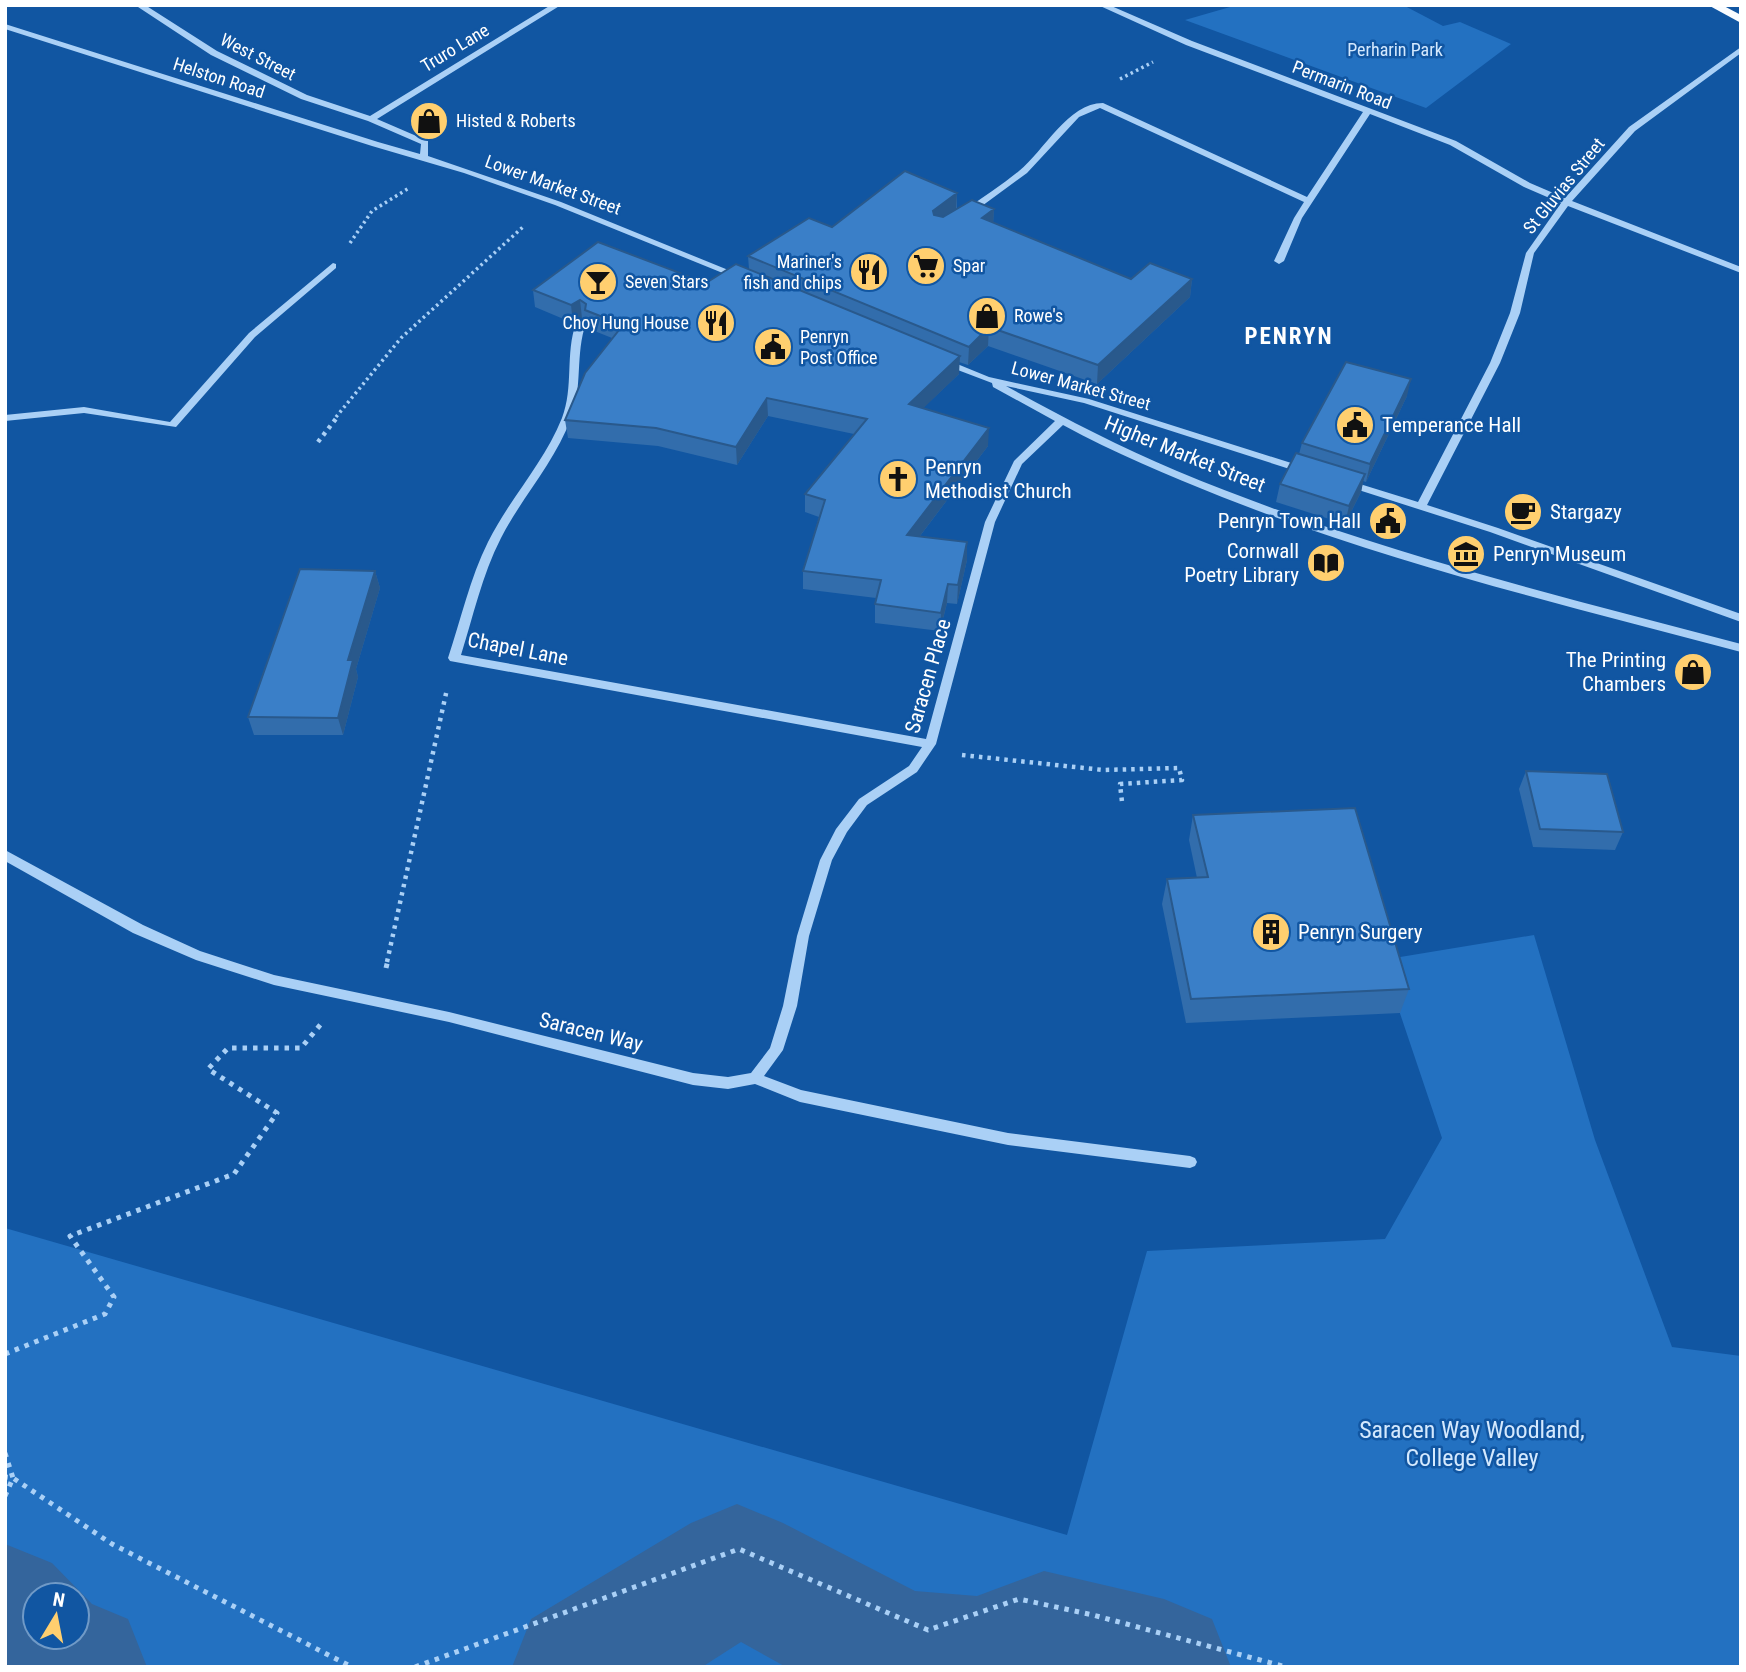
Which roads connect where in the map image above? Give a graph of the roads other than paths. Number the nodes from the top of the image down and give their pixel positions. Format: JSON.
{"nodes":[{"id":1,"x":139,"y":5,"type":"edge"},
{"id":2,"x":556,"y":5,"type":"edge"},
{"id":3,"x":1102,"y":5,"type":"edge"},
{"id":4,"x":1713,"y":5,"type":"edge"},
{"id":5,"x":1741,"y":20,"type":"edge"},
{"id":6,"x":5,"y":26,"type":"edge"},
{"id":7,"x":1741,"y":49,"type":"edge"},
{"id":8,"x":1368,"y":111,"type":"junction"},
{"id":9,"x":371,"y":119,"type":"junction"},
{"id":10,"x":424,"y":156,"type":"junction"},
{"id":11,"x":1310,"y":202,"type":"junction"},
{"id":12,"x":1566,"y":202,"type":"junction"},
{"id":13,"x":963,"y":215,"type":"edge"},
{"id":14,"x":1279,"y":261,"type":"dead end"},
{"id":15,"x":333,"y":266,"type":"road end"},
{"id":16,"x":1741,"y":270,"type":"edge"},
{"id":17,"x":749,"y":281,"type":"edge"},
{"id":18,"x":581,"y":323,"type":"edge"},
{"id":19,"x":937,"y":359,"type":"edge"},
{"id":20,"x":986,"y":379,"type":"junction"},
{"id":21,"x":5,"y":418,"type":"edge"},
{"id":22,"x":1060,"y":422,"type":"junction"},
{"id":23,"x":1320,"y":475,"type":"edge"},
{"id":24,"x":1332,"y":479,"type":"edge"},
{"id":25,"x":1422,"y":505,"type":"junction"},
{"id":26,"x":1741,"y":618,"type":"edge"},
{"id":27,"x":1741,"y":648,"type":"edge"},
{"id":28,"x":928,"y":748,"type":"junction"},
{"id":29,"x":5,"y":855,"type":"edge"},
{"id":30,"x":755,"y":1078,"type":"junction"},
{"id":31,"x":1190,"y":1163,"type":"dead end"}],
"edges":[{"from":1,"to":9,"type":"street","name":"West Street"},
{"from":2,"to":9,"type":"street","name":"Truro Lane"},
{"from":3,"to":8,"type":"street","name":"Permarin Road"},
{"from":4,"to":5,"type":"main road"},
{"from":6,"to":10,"type":"street","name":"Helston Road"},
{"from":7,"to":12,"type":"street","name":"St Gluvias Street"},
{"from":8,"to":11,"type":"street"},
{"from":8,"to":12,"type":"street","name":"Permarin Road"},
{"from":9,"to":10,"type":"street","name":"West Street"},
{"from":10,"to":17,"type":"street","name":"Lower Market Street"},
{"from":11,"to":13,"type":"street"},
{"from":11,"to":14,"type":"street"},
{"from":12,"to":16,"type":"street","name":"Permarin Road"},
{"from":12,"to":25,"type":"street","name":"St Gluvias Street"},
{"from":15,"to":21,"type":"street"},
{"from":18,"to":28,"type":"street","name":"Chapel Lane"},
{"from":19,"to":20,"type":"street","name":"Lower Market Street"},
{"from":20,"to":22,"type":"street","name":"Higher Market Street"},
{"from":20,"to":23,"type":"street","name":"Lower Market Street"},
{"from":22,"to":27,"type":"street","name":"Higher Market Street"},
{"from":22,"to":28,"type":"street","name":"Saracen Place"},
{"from":24,"to":25,"type":"street"},
{"from":25,"to":26,"type":"street"},
{"from":28,"to":30,"type":"street","name":"Saracen Place"},
{"from":29,"to":30,"type":"street","name":"Saracen Way"},
{"from":30,"to":31,"type":"street","name":"Saracen Way"}]}
